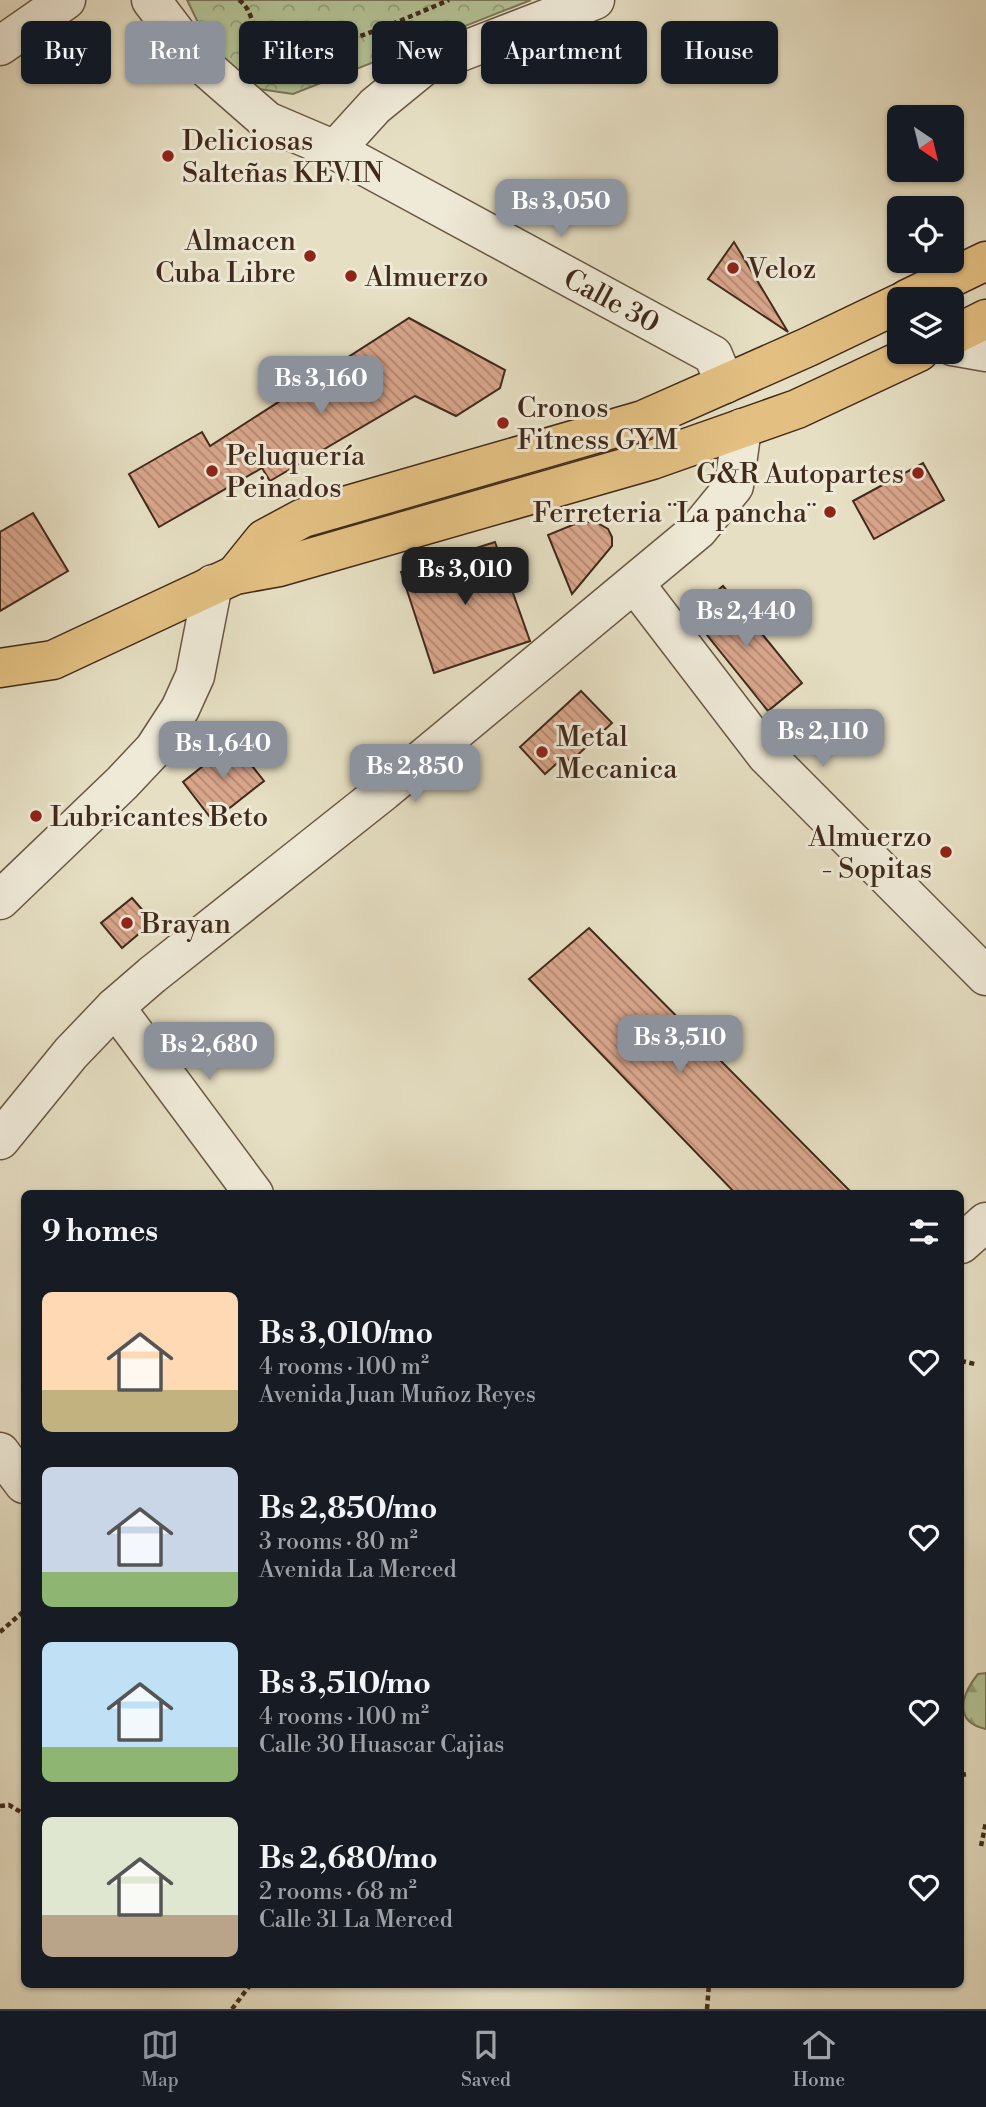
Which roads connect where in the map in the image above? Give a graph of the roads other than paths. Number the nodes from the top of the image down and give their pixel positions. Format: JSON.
{"nodes":[{"id":1,"x":65,"y":0,"type":"edge"},
{"id":2,"x":151,"y":0,"type":"edge"},
{"id":3,"x":595,"y":0,"type":"edge"},
{"id":4,"x":0,"y":46,"type":"edge"},
{"id":5,"x":335,"y":150,"type":"junction"},
{"id":6,"x":986,"y":261,"type":"edge"},
{"id":7,"x":932,"y":287,"type":"edge"},
{"id":8,"x":887,"y":309,"type":"edge"},
{"id":9,"x":986,"y":319,"type":"edge"},
{"id":10,"x":964,"y":330,"type":"edge"},
{"id":11,"x":964,"y":348,"type":"edge"},
{"id":12,"x":986,"y":352,"type":"edge"},
{"id":13,"x":893,"y":364,"type":"edge"},
{"id":14,"x":725,"y":384,"type":"junction"},
{"id":15,"x":743,"y":428,"type":"junction"},
{"id":16,"x":224,"y":580,"type":"junction"},
{"id":17,"x":635,"y":584,"type":"junction"},
{"id":18,"x":0,"y":668,"type":"edge"},
{"id":19,"x":0,"y":900,"type":"edge"},
{"id":20,"x":986,"y":976,"type":"edge"},
{"id":21,"x":116,"y":1007,"type":"junction"},
{"id":22,"x":0,"y":1140,"type":"edge"},
{"id":23,"x":251,"y":1190,"type":"edge"},
{"id":24,"x":986,"y":1222,"type":"edge"},
{"id":25,"x":964,"y":1241,"type":"edge"},
{"id":26,"x":0,"y":1452,"type":"edge"},
{"id":27,"x":21,"y":1480,"type":"edge"}],
"edges":[{"from":1,"to":4,"type":"street"},
{"from":2,"to":5,"type":"street","name":"Calle 30"},
{"from":3,"to":5,"type":"street"},
{"from":5,"to":14,"type":"street","name":"Calle 30"},
{"from":6,"to":7,"type":"main road"},
{"from":8,"to":14,"type":"main road"},
{"from":9,"to":10,"type":"main road"},
{"from":11,"to":12,"type":"street"},
{"from":13,"to":15,"type":"main road"},
{"from":14,"to":15,"type":"main road"},
{"from":14,"to":16,"type":"main road"},
{"from":15,"to":16,"type":"main road"},
{"from":15,"to":17,"type":"street"},
{"from":16,"to":18,"type":"main road"},
{"from":16,"to":19,"type":"street"},
{"from":17,"to":20,"type":"street"},
{"from":17,"to":21,"type":"street"},
{"from":21,"to":22,"type":"street"},
{"from":21,"to":23,"type":"street"},
{"from":24,"to":25,"type":"street"},
{"from":26,"to":27,"type":"street"}]}
